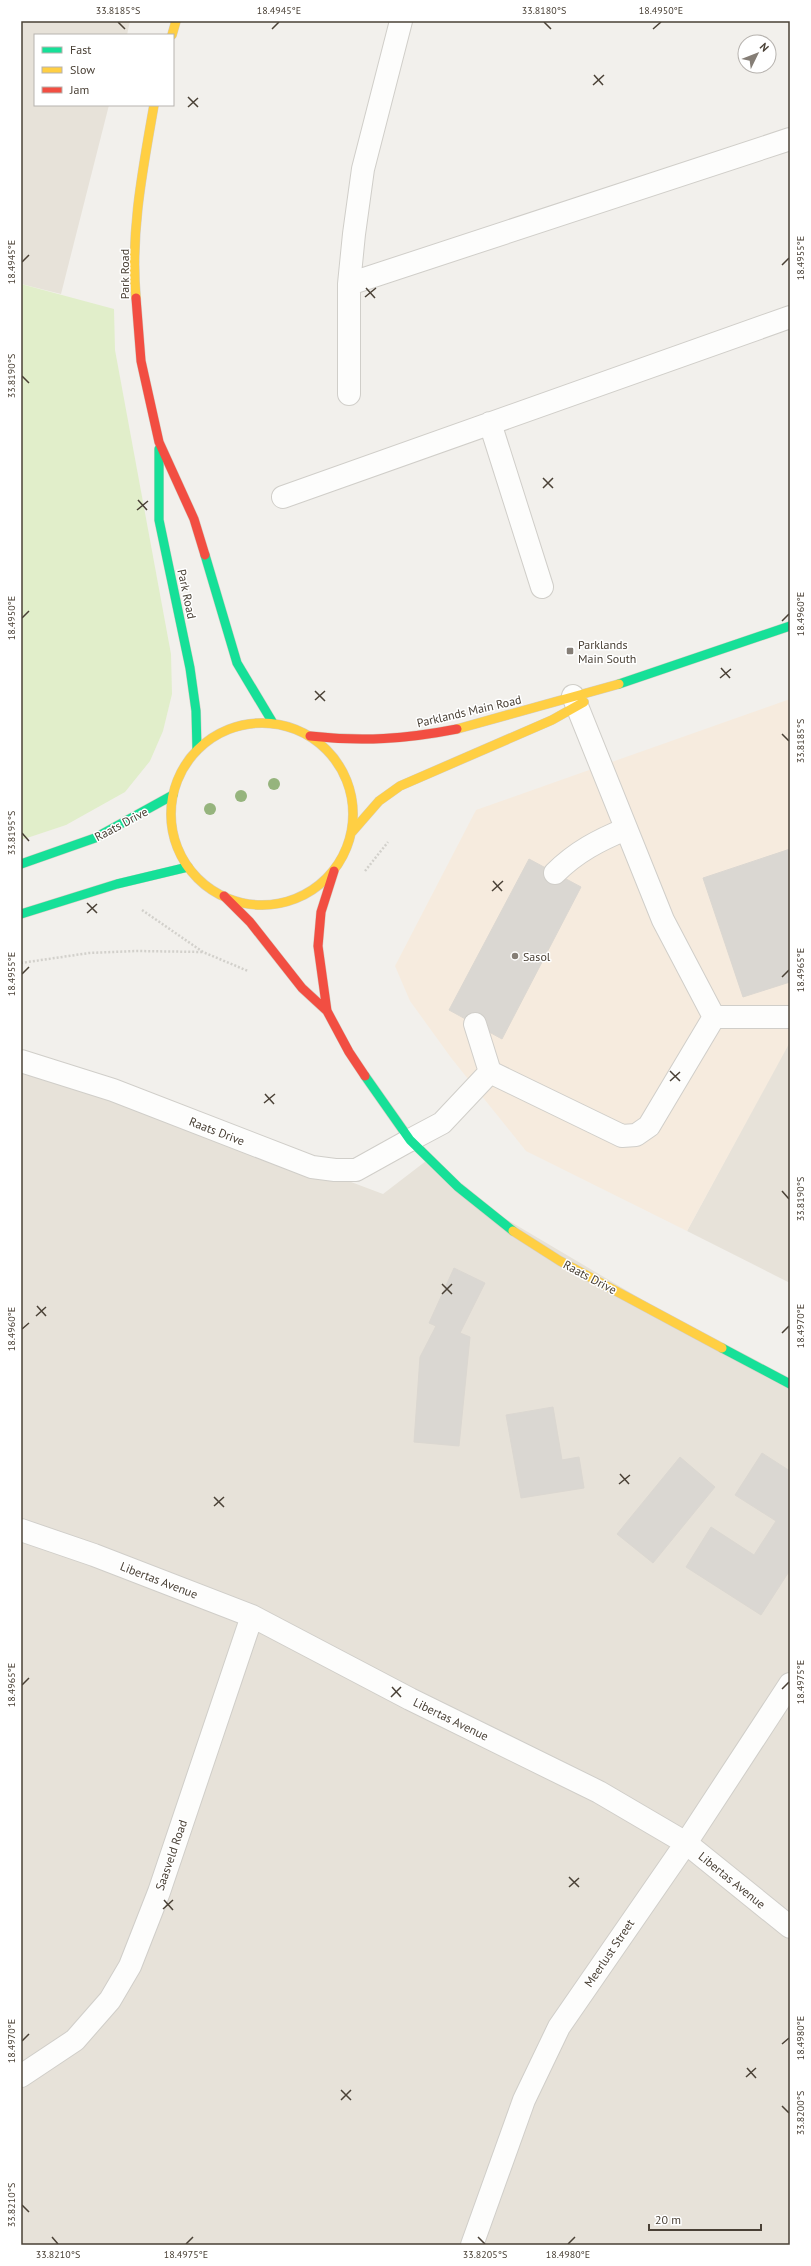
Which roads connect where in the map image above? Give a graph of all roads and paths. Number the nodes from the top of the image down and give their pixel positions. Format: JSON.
{"nodes":[{"id":1,"x":176,"y":21,"type":"edge"},
{"id":2,"x":401,"y":21,"type":"edge"},
{"id":3,"x":172,"y":34,"type":"edge"},
{"id":4,"x":154,"y":106,"type":"edge"},
{"id":5,"x":790,"y":139,"type":"edge"},
{"id":6,"x":349,"y":284,"type":"junction"},
{"id":7,"x":790,"y":317,"type":"edge"},
{"id":8,"x":349,"y":394,"type":"dead end"},
{"id":9,"x":490,"y":423,"type":"junction"},
{"id":10,"x":159,"y":442,"type":"junction"},
{"id":11,"x":283,"y":497,"type":"dead end"},
{"id":12,"x":542,"y":587,"type":"dead end"},
{"id":13,"x":790,"y":626,"type":"edge"},
{"id":14,"x":575,"y":701,"type":"junction"},
{"id":15,"x":273,"y":723,"type":"junction"},
{"id":16,"x":310,"y":736,"type":"junction"},
{"id":17,"x":197,"y":750,"type":"junction"},
{"id":18,"x":173,"y":795,"type":"junction"},
{"id":19,"x":626,"y":829,"type":"junction"},
{"id":20,"x":352,"y":832,"type":"junction"},
{"id":21,"x":21,"y":864,"type":"edge"},
{"id":22,"x":188,"y":867,"type":"junction"},
{"id":23,"x":334,"y":870,"type":"junction"},
{"id":24,"x":555,"y":873,"type":"dead end"},
{"id":25,"x":224,"y":896,"type":"junction"},
{"id":26,"x":141,"y":910,"type":"dead end"},
{"id":27,"x":21,"y":914,"type":"edge"},
{"id":28,"x":203,"y":952,"type":"junction"},
{"id":29,"x":21,"y":964,"type":"edge"},
{"id":30,"x":254,"y":973,"type":"dead end"},
{"id":31,"x":327,"y":1011,"type":"junction"},
{"id":32,"x":714,"y":1017,"type":"junction"},
{"id":33,"x":790,"y":1017,"type":"edge"},
{"id":34,"x":475,"y":1024,"type":"dead end"},
{"id":35,"x":21,"y":1061,"type":"edge"},
{"id":36,"x":490,"y":1072,"type":"junction"},
{"id":37,"x":410,"y":1140,"type":"junction"},
{"id":38,"x":790,"y":1384,"type":"edge"},
{"id":39,"x":21,"y":1530,"type":"edge"},
{"id":40,"x":252,"y":1616,"type":"junction"},
{"id":41,"x":790,"y":1684,"type":"edge"},
{"id":42,"x":686,"y":1843,"type":"junction"},
{"id":43,"x":790,"y":1927,"type":"edge"},
{"id":44,"x":21,"y":2076,"type":"edge"},
{"id":45,"x":472,"y":2245,"type":"edge"}],
"edges":[{"from":1,"to":3,"type":"street"},
{"from":2,"to":6,"type":"street"},
{"from":4,"to":10,"type":"street","name":"Park Road"},
{"from":5,"to":6,"type":"street"},
{"from":6,"to":8,"type":"street"},
{"from":7,"to":9,"type":"street"},
{"from":9,"to":11,"type":"street"},
{"from":9,"to":12,"type":"street"},
{"from":10,"to":15,"type":"street","name":"Park Road"},
{"from":10,"to":17,"type":"street","name":"Park Road"},
{"from":13,"to":14,"type":"street","name":"Parklands Main Road"},
{"from":14,"to":16,"type":"street","name":"Parklands Main Road"},
{"from":14,"to":19,"type":"street"},
{"from":14,"to":20,"type":"street","name":"Parklands Main Road"},
{"from":15,"to":16,"type":"street"},
{"from":15,"to":17,"type":"street"},
{"from":16,"to":20,"type":"street"},
{"from":17,"to":18,"type":"street"},
{"from":18,"to":21,"type":"street","name":"Raats Drive"},
{"from":18,"to":22,"type":"street"},
{"from":19,"to":24,"type":"street"},
{"from":19,"to":32,"type":"street"},
{"from":20,"to":23,"type":"street"},
{"from":22,"to":25,"type":"street"},
{"from":22,"to":27,"type":"street"},
{"from":23,"to":25,"type":"street"},
{"from":23,"to":31,"type":"street","name":"Raats Drive"},
{"from":25,"to":31,"type":"street","name":"Raats Drive"},
{"from":26,"to":28,"type":"path"},
{"from":28,"to":29,"type":"path"},
{"from":28,"to":30,"type":"path"},
{"from":31,"to":37,"type":"street","name":"Raats Drive"},
{"from":32,"to":33,"type":"street"},
{"from":32,"to":36,"type":"street"},
{"from":34,"to":36,"type":"street"},
{"from":35,"to":37,"type":"street","name":"Raats Drive"},
{"from":36,"to":37,"type":"street"},
{"from":37,"to":38,"type":"street","name":"Raats Drive"},
{"from":39,"to":40,"type":"street","name":"Libertas Avenue"},
{"from":40,"to":42,"type":"street","name":"Libertas Avenue"},
{"from":40,"to":44,"type":"street","name":"Saasveld Road"},
{"from":41,"to":42,"type":"street","name":"Meerlust Street"},
{"from":42,"to":43,"type":"street","name":"Libertas Avenue"},
{"from":42,"to":45,"type":"street","name":"Meerlust Street"}]}
